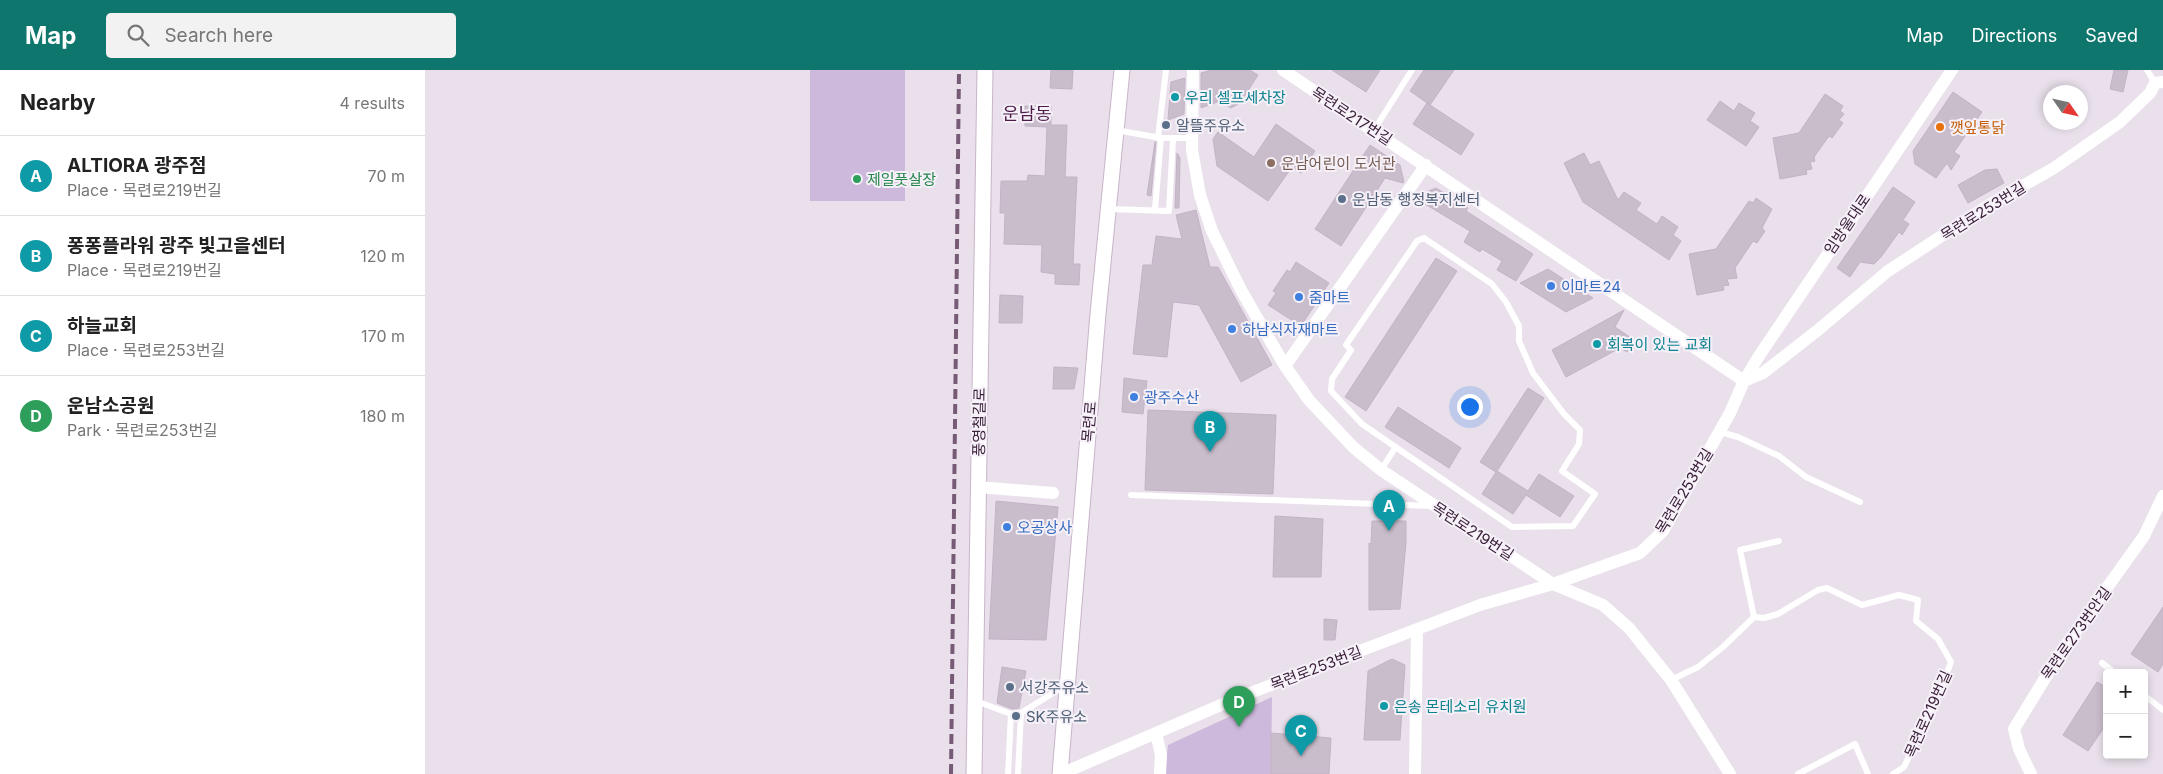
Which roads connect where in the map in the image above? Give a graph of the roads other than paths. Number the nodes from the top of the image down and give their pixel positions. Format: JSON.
{"nodes":[{"id":1,"x":985,"y":70,"type":"edge"},
{"id":2,"x":1122,"y":70,"type":"edge"},
{"id":3,"x":1165,"y":70,"type":"edge"},
{"id":4,"x":1193,"y":70,"type":"edge"},
{"id":5,"x":1283,"y":70,"type":"edge"},
{"id":6,"x":1412,"y":70,"type":"edge"},
{"id":7,"x":1952,"y":70,"type":"edge"},
{"id":8,"x":2147,"y":70,"type":"edge"},
{"id":9,"x":2159,"y":83,"type":"edge"},
{"id":10,"x":1116,"y":130,"type":"junction"},
{"id":11,"x":1374,"y":130,"type":"junction"},
{"id":12,"x":1159,"y":138,"type":"junction"},
{"id":13,"x":1192,"y":138,"type":"junction"},
{"id":14,"x":1173,"y":139,"type":"junction"},
{"id":15,"x":1426,"y":165,"type":"junction"},
{"id":16,"x":1109,"y":209,"type":"junction"},
{"id":17,"x":1155,"y":210,"type":"junction"},
{"id":18,"x":1285,"y":366,"type":"junction"},
{"id":19,"x":1744,"y":381,"type":"junction"},
{"id":20,"x":1720,"y":432,"type":"junction"},
{"id":21,"x":1395,"y":448,"type":"junction"},
{"id":22,"x":1381,"y":470,"type":"junction"},
{"id":23,"x":978,"y":487,"type":"junction"},
{"id":24,"x":1053,"y":493,"type":"dead end"},
{"id":25,"x":1131,"y":496,"type":"dead end"},
{"id":26,"x":2163,"y":496,"type":"edge"},
{"id":27,"x":1860,"y":502,"type":"dead end"},
{"id":28,"x":1435,"y":506,"type":"junction"},
{"id":29,"x":1779,"y":541,"type":"dead end"},
{"id":30,"x":1553,"y":584,"type":"junction"},
{"id":31,"x":1754,"y":617,"type":"junction"},
{"id":32,"x":1417,"y":629,"type":"junction"},
{"id":33,"x":2102,"y":663,"type":"dead end"},
{"id":34,"x":2110,"y":669,"type":"edge"},
{"id":35,"x":1671,"y":680,"type":"junction"},
{"id":36,"x":1067,"y":684,"type":"junction"},
{"id":37,"x":2148,"y":698,"type":"edge"},
{"id":38,"x":975,"y":700,"type":"junction"},
{"id":39,"x":2163,"y":710,"type":"edge"},
{"id":40,"x":1021,"y":713,"type":"junction"},
{"id":41,"x":1011,"y":714,"type":"junction"},
{"id":42,"x":1156,"y":733,"type":"junction"},
{"id":43,"x":974,"y":774,"type":"edge"},
{"id":44,"x":1008,"y":774,"type":"edge"},
{"id":45,"x":1018,"y":774,"type":"edge"},
{"id":46,"x":1061,"y":774,"type":"edge"},
{"id":47,"x":1160,"y":774,"type":"edge"},
{"id":48,"x":1415,"y":774,"type":"edge"},
{"id":49,"x":1730,"y":774,"type":"edge"},
{"id":50,"x":1798,"y":774,"type":"edge"},
{"id":51,"x":1868,"y":774,"type":"edge"},
{"id":52,"x":1893,"y":774,"type":"edge"},
{"id":53,"x":2031,"y":774,"type":"edge"}],
"edges":[{"from":1,"to":23,"type":"main road","name":"풍영철길로"},
{"from":2,"to":10,"type":"main road","name":"목련로"},
{"from":3,"to":12,"type":"lane"},
{"from":4,"to":13,"type":"street","name":"목련로219번길"},
{"from":5,"to":11,"type":"street","name":"목련로217번길"},
{"from":6,"to":11,"type":"lane"},
{"from":7,"to":19,"type":"street","name":"임방울대로"},
{"from":8,"to":9,"type":"lane"},
{"from":9,"to":19,"type":"street","name":"목련로253번길"},
{"from":10,"to":12,"type":"lane"},
{"from":10,"to":16,"type":"main road","name":"목련로"},
{"from":11,"to":15,"type":"street","name":"목련로217번길"},
{"from":12,"to":14,"type":"lane"},
{"from":12,"to":17,"type":"lane"},
{"from":13,"to":14,"type":"lane"},
{"from":13,"to":18,"type":"street","name":"목련로219번길"},
{"from":14,"to":17,"type":"lane"},
{"from":15,"to":18,"type":"street"},
{"from":15,"to":19,"type":"street","name":"목련로217번길"},
{"from":16,"to":17,"type":"lane"},
{"from":16,"to":36,"type":"main road","name":"목련로"},
{"from":18,"to":22,"type":"street","name":"목련로219번길"},
{"from":19,"to":20,"type":"street","name":"목련로253번길"},
{"from":20,"to":27,"type":"lane"},
{"from":20,"to":30,"type":"street","name":"목련로253번길"},
{"from":21,"to":21,"type":"lane"},
{"from":21,"to":22,"type":"lane"},
{"from":22,"to":28,"type":"street","name":"목련로219번길"},
{"from":23,"to":24,"type":"street"},
{"from":23,"to":38,"type":"main road","name":"풍영철길로"},
{"from":25,"to":28,"type":"lane"},
{"from":26,"to":53,"type":"street","name":"목련로273번안길"},
{"from":28,"to":30,"type":"street","name":"목련로219번길"},
{"from":29,"to":31,"type":"lane"},
{"from":30,"to":32,"type":"street","name":"목련로253번길"},
{"from":30,"to":35,"type":"street","name":"목련로219번길"},
{"from":31,"to":35,"type":"lane"},
{"from":31,"to":52,"type":"lane","name":"목련로219번길"},
{"from":32,"to":42,"type":"street","name":"목련로253번길"},
{"from":32,"to":48,"type":"street"},
{"from":33,"to":34,"type":"lane"},
{"from":35,"to":49,"type":"street","name":"목련로219번길"},
{"from":36,"to":40,"type":"lane"},
{"from":36,"to":46,"type":"main road","name":"목련로"},
{"from":37,"to":39,"type":"lane"},
{"from":38,"to":41,"type":"lane"},
{"from":38,"to":43,"type":"main road","name":"풍영철길로"},
{"from":40,"to":41,"type":"lane"},
{"from":40,"to":45,"type":"lane"},
{"from":41,"to":44,"type":"lane"},
{"from":42,"to":46,"type":"street","name":"목련로253번길"},
{"from":42,"to":47,"type":"street"},
{"from":50,"to":51,"type":"lane"}]}
